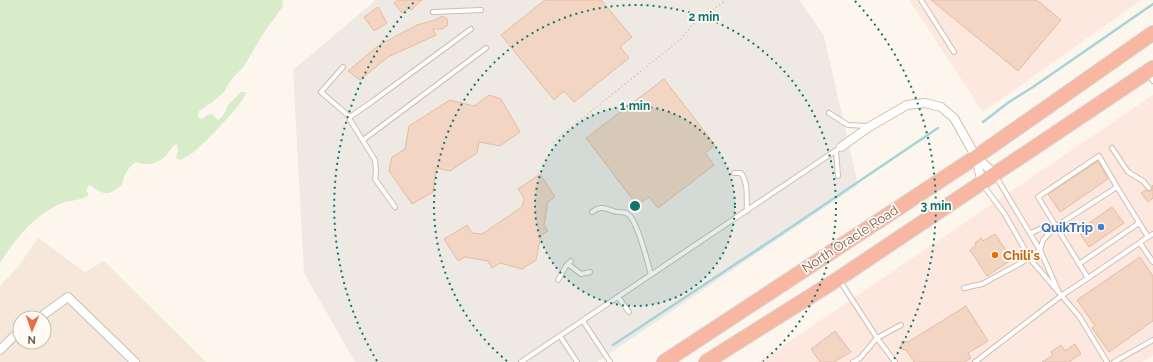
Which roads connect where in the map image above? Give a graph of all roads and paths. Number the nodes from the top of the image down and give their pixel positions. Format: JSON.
{"nodes":[{"id":1,"x":726,"y":0,"type":"edge"},
{"id":2,"x":921,"y":0,"type":"edge"},
{"id":3,"x":481,"y":10,"type":"dead end"},
{"id":4,"x":433,"y":12,"type":"dead end"},
{"id":5,"x":471,"y":29,"type":"dead end"},
{"id":6,"x":1153,"y":34,"type":"edge"},
{"id":7,"x":486,"y":48,"type":"dead end"},
{"id":8,"x":954,"y":52,"type":"dead end"},
{"id":9,"x":343,"y":67,"type":"dead end"},
{"id":10,"x":1151,"y":74,"type":"edge"},
{"id":11,"x":829,"y":113,"type":"dead end"},
{"id":12,"x":350,"y":117,"type":"junction"},
{"id":13,"x":868,"y":127,"type":"junction"},
{"id":14,"x":363,"y":140,"type":"junction"},
{"id":15,"x":553,"y":142,"type":"dead end"},
{"id":16,"x":1112,"y":148,"type":"dead end"},
{"id":17,"x":839,"y":149,"type":"junction"},
{"id":18,"x":976,"y":157,"type":"junction"},
{"id":19,"x":734,"y":173,"type":"dead end"},
{"id":20,"x":995,"y":174,"type":"junction"},
{"id":21,"x":838,"y":176,"type":"dead end"},
{"id":22,"x":982,"y":183,"type":"junction"},
{"id":23,"x":1117,"y":186,"type":"junction"},
{"id":24,"x":1148,"y":188,"type":"dead end"},
{"id":25,"x":395,"y":207,"type":"dead end"},
{"id":26,"x":747,"y":210,"type":"junction"},
{"id":27,"x":592,"y":212,"type":"dead end"},
{"id":28,"x":1139,"y":223,"type":"junction"},
{"id":29,"x":1055,"y":227,"type":"junction"},
{"id":30,"x":1030,"y":233,"type":"junction"},
{"id":31,"x":1153,"y":234,"type":"edge"},
{"id":32,"x":1148,"y":237,"type":"junction"},
{"id":33,"x":1140,"y":243,"type":"junction"},
{"id":34,"x":1040,"y":250,"type":"junction"},
{"id":35,"x":1030,"y":258,"type":"junction"},
{"id":36,"x":1153,"y":262,"type":"edge"},
{"id":37,"x":1079,"y":264,"type":"junction"},
{"id":38,"x":590,"y":272,"type":"dead end"},
{"id":39,"x":651,"y":275,"type":"junction"},
{"id":40,"x":1088,"y":278,"type":"junction"},
{"id":41,"x":838,"y":279,"type":"junction"},
{"id":42,"x":558,"y":280,"type":"dead end"},
{"id":43,"x":964,"y":288,"type":"dead end"},
{"id":44,"x":1061,"y":296,"type":"junction"},
{"id":45,"x":618,"y":297,"type":"junction"},
{"id":46,"x":51,"y":310,"type":"edge"},
{"id":47,"x":629,"y":312,"type":"dead end"},
{"id":48,"x":583,"y":321,"type":"junction"},
{"id":49,"x":901,"y":325,"type":"dead end"},
{"id":50,"x":560,"y":336,"type":"junction"},
{"id":51,"x":12,"y":338,"type":"edge"},
{"id":52,"x":876,"y":338,"type":"junction"},
{"id":53,"x":1153,"y":340,"type":"edge"},
{"id":54,"x":0,"y":350,"type":"edge"},
{"id":55,"x":133,"y":361,"type":"edge"},
{"id":56,"x":521,"y":362,"type":"edge"},
{"id":57,"x":577,"y":362,"type":"edge"},
{"id":58,"x":610,"y":362,"type":"edge"},
{"id":59,"x":664,"y":362,"type":"edge"},
{"id":60,"x":706,"y":362,"type":"edge"},
{"id":61,"x":853,"y":362,"type":"edge"},
{"id":62,"x":895,"y":362,"type":"edge"},
{"id":63,"x":976,"y":362,"type":"edge"},
{"id":64,"x":1107,"y":362,"type":"edge"},
{"id":65,"x":1114,"y":362,"type":"edge"}],
"edges":[{"from":1,"to":15,"type":"path"},
{"from":2,"to":8,"type":"lane"},
{"from":3,"to":4,"type":"lane"},
{"from":5,"to":12,"type":"lane"},
{"from":6,"to":18,"type":"highway","name":"North Oracle Road"},
{"from":7,"to":14,"type":"lane"},
{"from":9,"to":12,"type":"lane"},
{"from":10,"to":20,"type":"highway","name":"North Oracle Road"},
{"from":11,"to":13,"type":"lane"},
{"from":12,"to":14,"type":"lane"},
{"from":13,"to":17,"type":"street"},
{"from":13,"to":18,"type":"street"},
{"from":14,"to":25,"type":"lane"},
{"from":16,"to":24,"type":"lane"},
{"from":17,"to":21,"type":"lane"},
{"from":17,"to":26,"type":"lane"},
{"from":18,"to":20,"type":"street"},
{"from":18,"to":22,"type":"street"},
{"from":18,"to":59,"type":"highway","name":"North Oracle Road"},
{"from":19,"to":26,"type":"lane"},
{"from":20,"to":22,"type":"highway","name":"North Oracle Road"},
{"from":20,"to":30,"type":"lane"},
{"from":22,"to":35,"type":"lane"},
{"from":22,"to":41,"type":"highway","name":"North Oracle Road"},
{"from":23,"to":28,"type":"lane"},
{"from":23,"to":29,"type":"lane"},
{"from":23,"to":29,"type":"lane"},
{"from":26,"to":39,"type":"lane"},
{"from":27,"to":39,"type":"lane"},
{"from":28,"to":32,"type":"lane"},
{"from":28,"to":37,"type":"lane"},
{"from":29,"to":30,"type":"lane"},
{"from":29,"to":34,"type":"lane"},
{"from":29,"to":37,"type":"lane"},
{"from":30,"to":34,"type":"lane"},
{"from":31,"to":32,"type":"lane"},
{"from":32,"to":33,"type":"lane"},
{"from":33,"to":36,"type":"lane"},
{"from":33,"to":40,"type":"lane"},
{"from":34,"to":35,"type":"lane"},
{"from":34,"to":44,"type":"lane"},
{"from":35,"to":43,"type":"lane"},
{"from":35,"to":44,"type":"lane"},
{"from":37,"to":40,"type":"lane"},
{"from":38,"to":42,"type":"lane"},
{"from":39,"to":45,"type":"lane"},
{"from":40,"to":44,"type":"lane"},
{"from":41,"to":52,"type":"lane"},
{"from":41,"to":60,"type":"highway","name":"North Oracle Road"},
{"from":44,"to":63,"type":"lane"},
{"from":44,"to":64,"type":"lane"},
{"from":45,"to":47,"type":"lane"},
{"from":45,"to":48,"type":"lane"},
{"from":46,"to":55,"type":"street"},
{"from":48,"to":50,"type":"lane"},
{"from":48,"to":58,"type":"lane"},
{"from":49,"to":52,"type":"lane"},
{"from":50,"to":56,"type":"lane"},
{"from":50,"to":57,"type":"lane"},
{"from":51,"to":54,"type":"street"},
{"from":52,"to":61,"type":"lane"},
{"from":52,"to":62,"type":"lane"},
{"from":53,"to":65,"type":"lane"}]}
